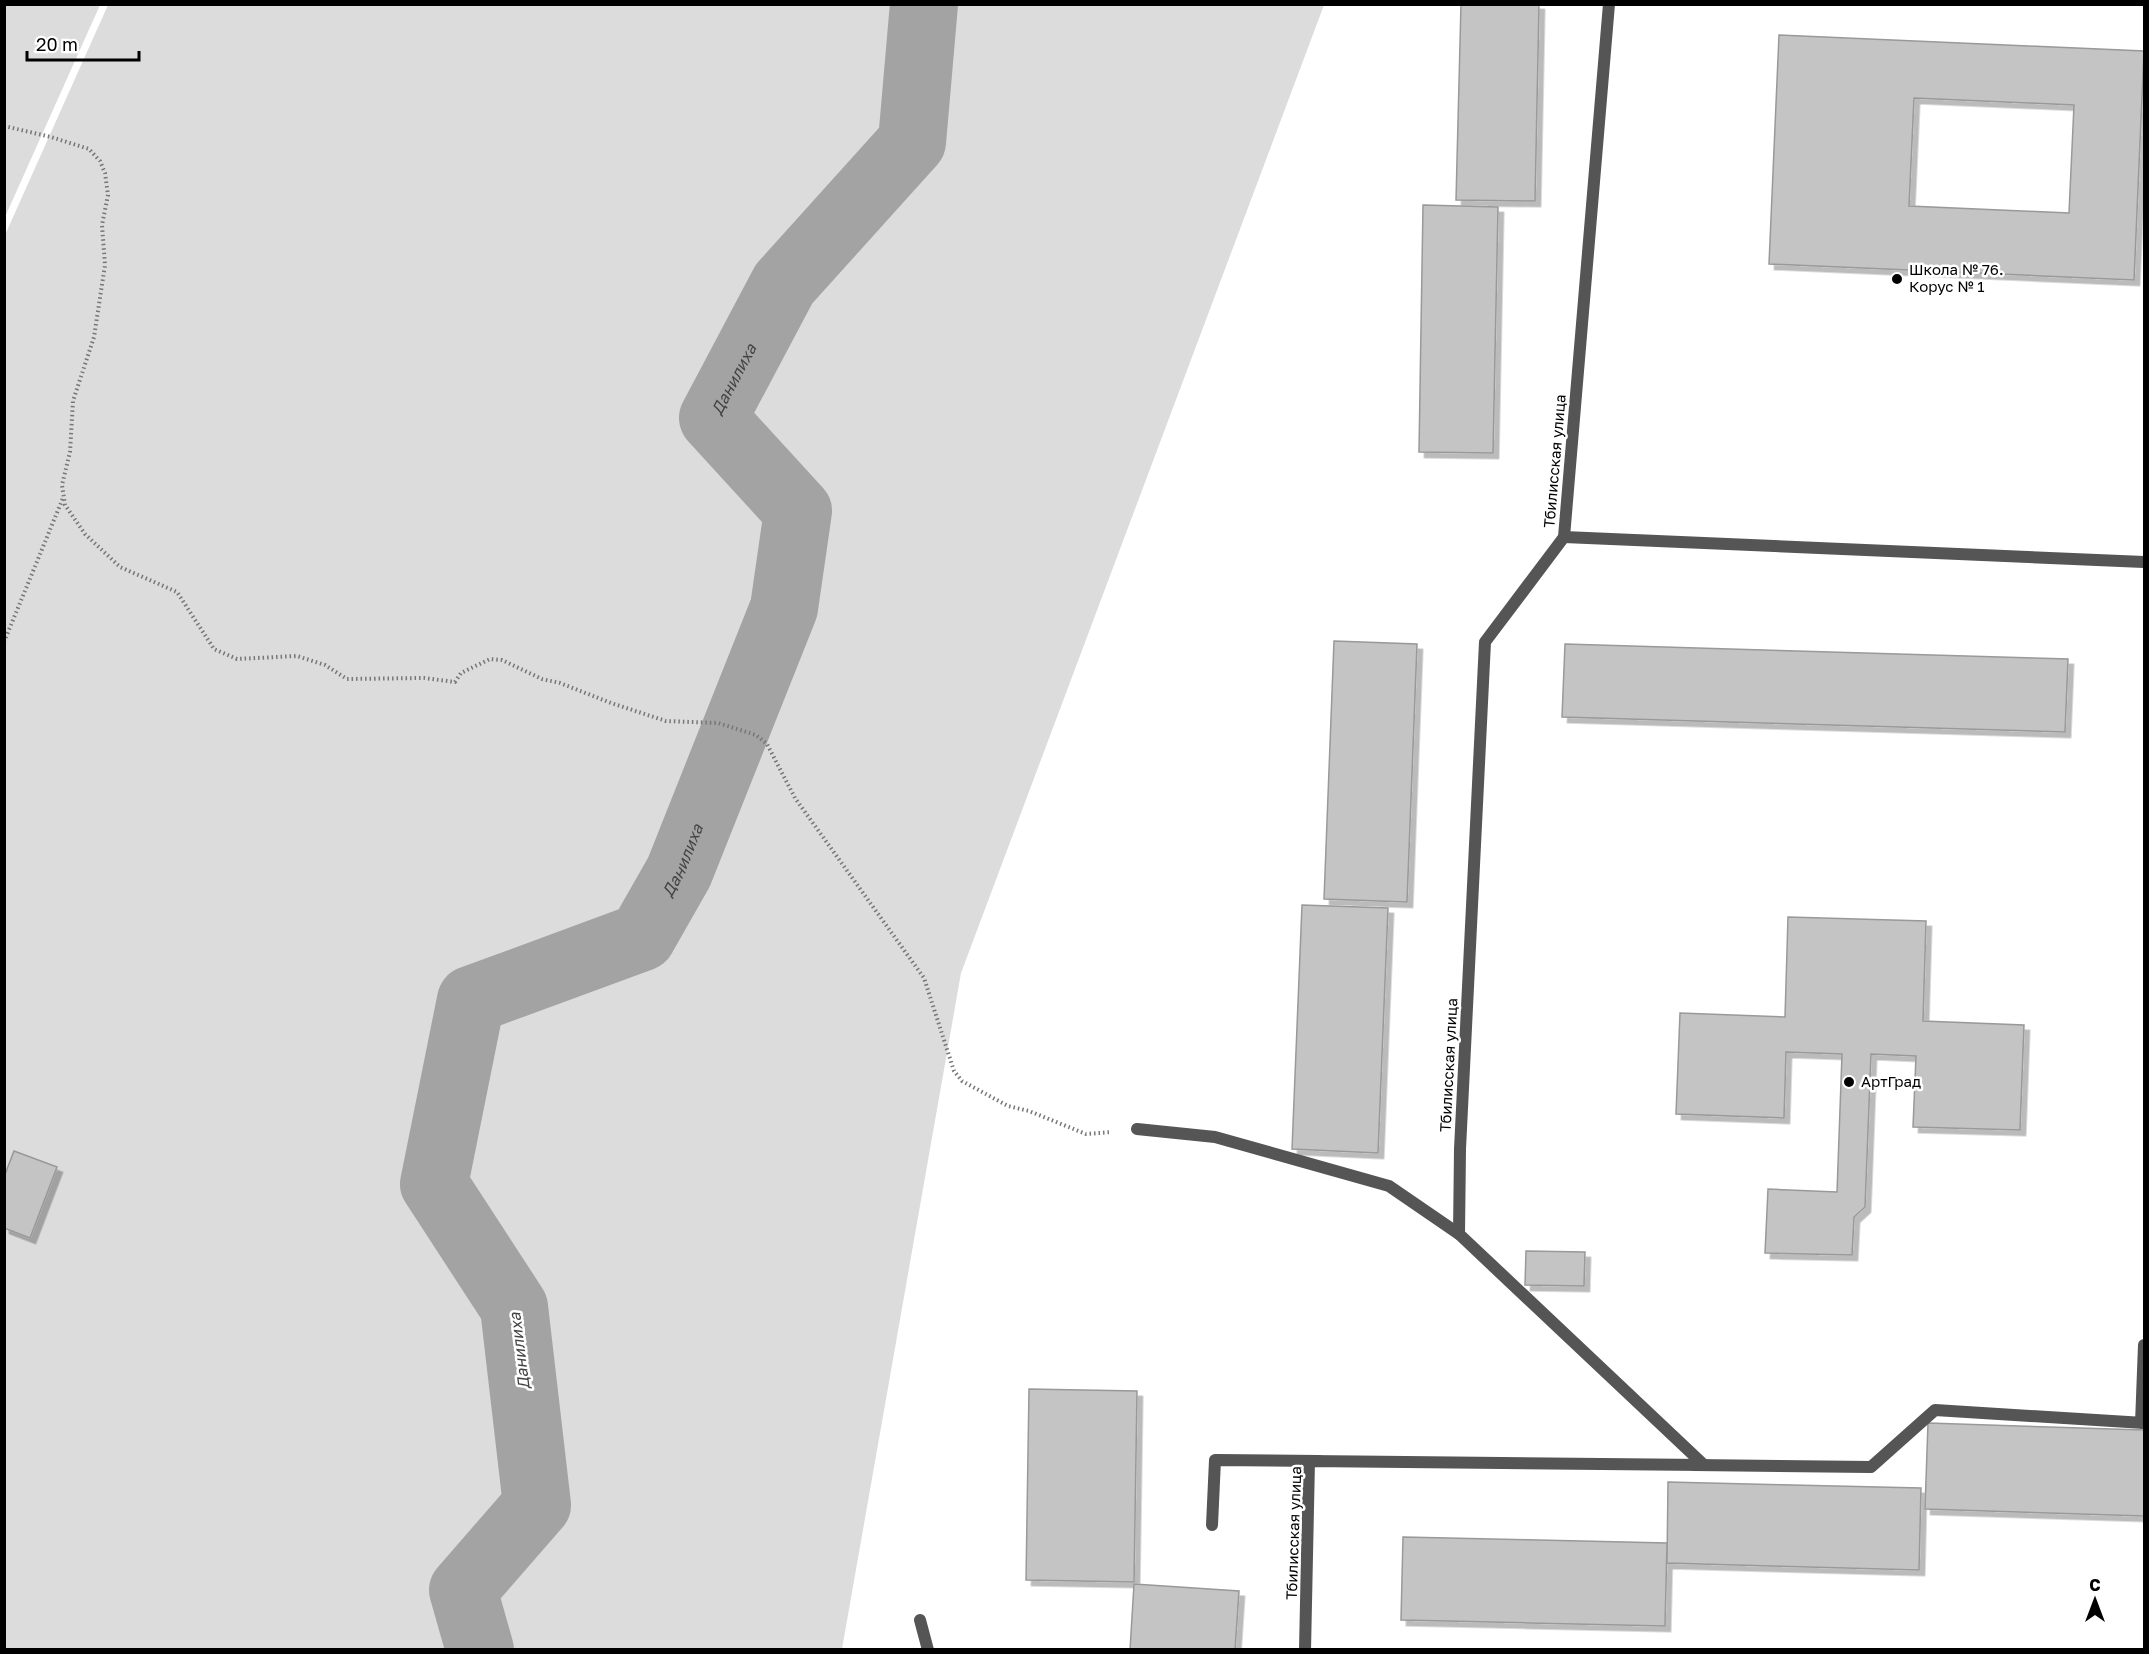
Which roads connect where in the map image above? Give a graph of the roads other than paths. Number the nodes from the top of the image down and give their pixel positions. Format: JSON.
{"nodes":[{"id":1,"x":1609,"y":4,"type":"edge"},
{"id":2,"x":1564,"y":537,"type":"junction"},
{"id":3,"x":2145,"y":562,"type":"edge"},
{"id":4,"x":1137,"y":1129,"type":"road end"},
{"id":5,"x":1459,"y":1234,"type":"junction"},
{"id":6,"x":2145,"y":1346,"type":"edge"},
{"id":7,"x":2143,"y":1423,"type":"edge"},
{"id":8,"x":1309,"y":1461,"type":"junction"},
{"id":9,"x":1704,"y":1465,"type":"junction"},
{"id":10,"x":1212,"y":1525,"type":"dead end"},
{"id":11,"x":920,"y":1620,"type":"dead end"},
{"id":12,"x":928,"y":1650,"type":"edge"},
{"id":13,"x":1305,"y":1650,"type":"edge"}],
"edges":[{"from":1,"to":2,"type":"street","name":"Тбилисская улица"},
{"from":2,"to":3,"type":"street"},
{"from":2,"to":5,"type":"street","name":"Тбилисская улица"},
{"from":4,"to":5,"type":"street"},
{"from":5,"to":9,"type":"street"},
{"from":6,"to":7,"type":"street"},
{"from":7,"to":9,"type":"street","name":"Тбилисская улица"},
{"from":8,"to":9,"type":"street","name":"Тбилисская улица"},
{"from":8,"to":10,"type":"street"},
{"from":8,"to":13,"type":"street","name":"Тбилисская улица"},
{"from":11,"to":12,"type":"street"}]}
